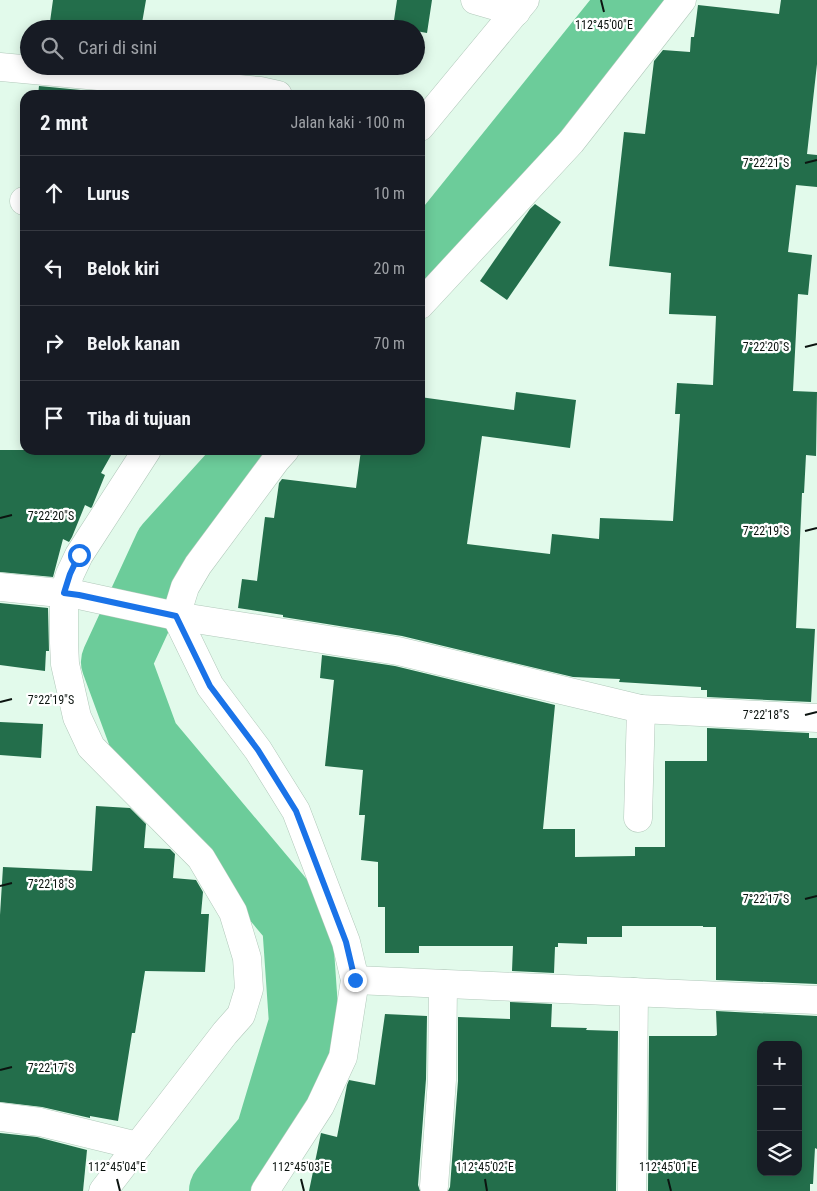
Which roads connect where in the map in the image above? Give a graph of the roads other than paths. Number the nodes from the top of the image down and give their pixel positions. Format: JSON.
{"nodes":[{"id":1,"x":475,"y":0,"type":"edge"},
{"id":2,"x":682,"y":0,"type":"edge"},
{"id":3,"x":521,"y":6,"type":"edge"},
{"id":4,"x":0,"y":67,"type":"edge"},
{"id":5,"x":20,"y":69,"type":"edge"},
{"id":6,"x":87,"y":75,"type":"edge"},
{"id":7,"x":249,"y":90,"type":"edge"},
{"id":8,"x":425,"y":122,"type":"edge"},
{"id":9,"x":425,"y":300,"type":"edge"},
{"id":10,"x":144,"y":455,"type":"edge"},
{"id":11,"x":280,"y":455,"type":"edge"},
{"id":12,"x":0,"y":587,"type":"edge"},
{"id":13,"x":71,"y":594,"type":"junction"},
{"id":14,"x":176,"y":616,"type":"junction"},
{"id":15,"x":641,"y":709,"type":"junction"},
{"id":16,"x":817,"y":718,"type":"edge"},
{"id":17,"x":638,"y":818,"type":"dead end"},
{"id":18,"x":355,"y":980,"type":"junction"},
{"id":19,"x":443,"y":984,"type":"junction"},
{"id":20,"x":634,"y":992,"type":"junction"},
{"id":21,"x":817,"y":1000,"type":"edge"},
{"id":22,"x":0,"y":1117,"type":"edge"},
{"id":23,"x":138,"y":1146,"type":"junction"},
{"id":24,"x":434,"y":1186,"type":"dead end"},
{"id":25,"x":104,"y":1191,"type":"edge"},
{"id":26,"x":265,"y":1191,"type":"edge"},
{"id":27,"x":632,"y":1191,"type":"edge"}],
"edges":[{"from":1,"to":3,"type":"street"},
{"from":2,"to":9,"type":"street"},
{"from":3,"to":8,"type":"street"},
{"from":4,"to":5,"type":"street"},
{"from":6,"to":7,"type":"street"},
{"from":10,"to":13,"type":"street"},
{"from":11,"to":14,"type":"street"},
{"from":12,"to":13,"type":"street"},
{"from":13,"to":14,"type":"street"},
{"from":13,"to":23,"type":"street"},
{"from":14,"to":15,"type":"street"},
{"from":14,"to":18,"type":"street"},
{"from":15,"to":16,"type":"street"},
{"from":15,"to":17,"type":"street"},
{"from":18,"to":19,"type":"street"},
{"from":18,"to":26,"type":"street"},
{"from":19,"to":20,"type":"street"},
{"from":19,"to":24,"type":"street"},
{"from":20,"to":21,"type":"street"},
{"from":20,"to":27,"type":"street"},
{"from":22,"to":23,"type":"street"},
{"from":23,"to":25,"type":"street"}]}
